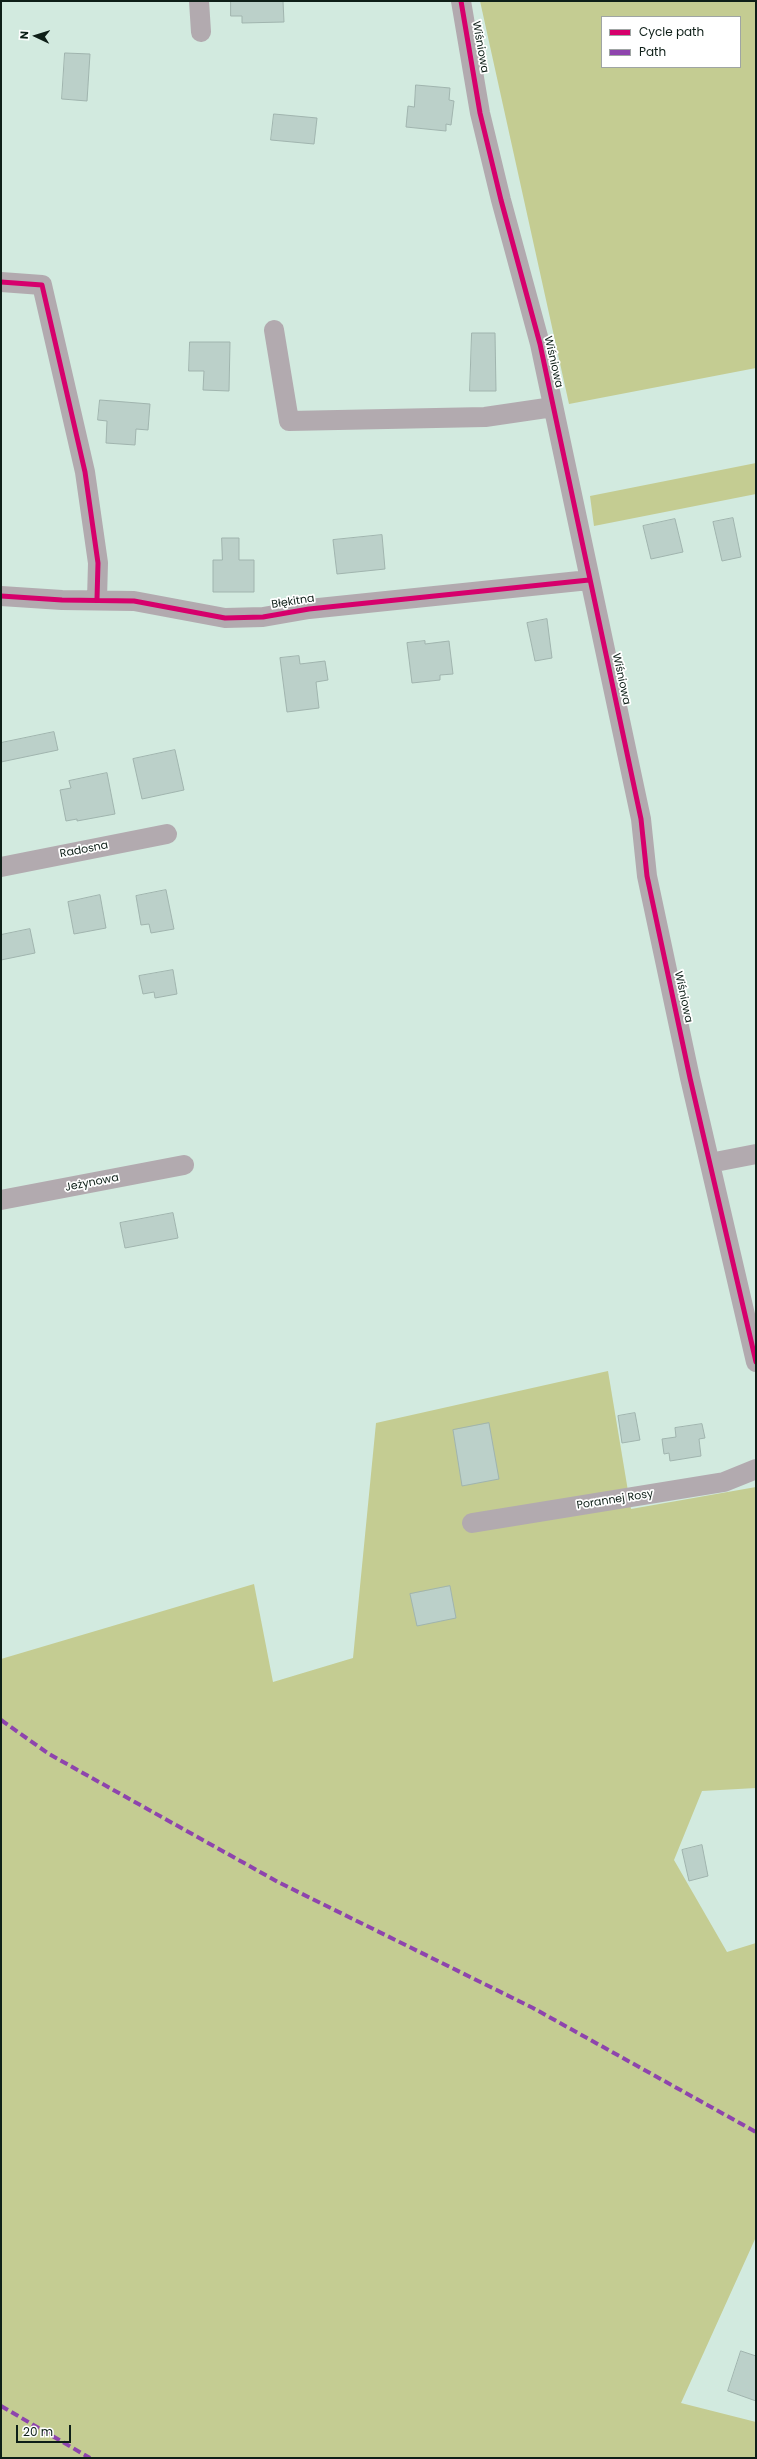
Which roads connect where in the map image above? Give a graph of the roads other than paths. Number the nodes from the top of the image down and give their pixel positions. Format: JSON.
{"nodes":[{"id":1,"x":199,"y":1,"type":"edge"},
{"id":2,"x":461,"y":1,"type":"edge"},
{"id":3,"x":201,"y":32,"type":"dead end"},
{"id":4,"x":1,"y":282,"type":"edge"},
{"id":5,"x":274,"y":330,"type":"dead end"},
{"id":6,"x":553,"y":407,"type":"junction"},
{"id":7,"x":589,"y":580,"type":"junction"},
{"id":8,"x":1,"y":596,"type":"edge"},
{"id":9,"x":97,"y":599,"type":"junction"},
{"id":10,"x":167,"y":834,"type":"dead end"},
{"id":11,"x":1,"y":867,"type":"edge"},
{"id":12,"x":756,"y":1154,"type":"edge"},
{"id":13,"x":710,"y":1163,"type":"junction"},
{"id":14,"x":184,"y":1166,"type":"dead end"},
{"id":15,"x":1,"y":1200,"type":"edge"},
{"id":16,"x":756,"y":1362,"type":"edge"},
{"id":17,"x":756,"y":1468,"type":"edge"},
{"id":18,"x":472,"y":1523,"type":"dead end"}],
"edges":[{"from":1,"to":3,"type":"street"},
{"from":2,"to":6,"type":"street","name":"Wiśniowa"},
{"from":4,"to":9,"type":"street"},
{"from":5,"to":6,"type":"street"},
{"from":6,"to":7,"type":"street","name":"Wiśniowa"},
{"from":7,"to":9,"type":"street","name":"Błękitna"},
{"from":7,"to":13,"type":"street","name":"Wiśniowa"},
{"from":8,"to":9,"type":"street","name":"Błękitna"},
{"from":10,"to":11,"type":"street","name":"Radosna"},
{"from":12,"to":13,"type":"street"},
{"from":13,"to":16,"type":"street","name":"Wiśniowa"},
{"from":14,"to":15,"type":"street","name":"Jeżynowa"},
{"from":17,"to":18,"type":"street","name":"Porannej Rosy"}]}
